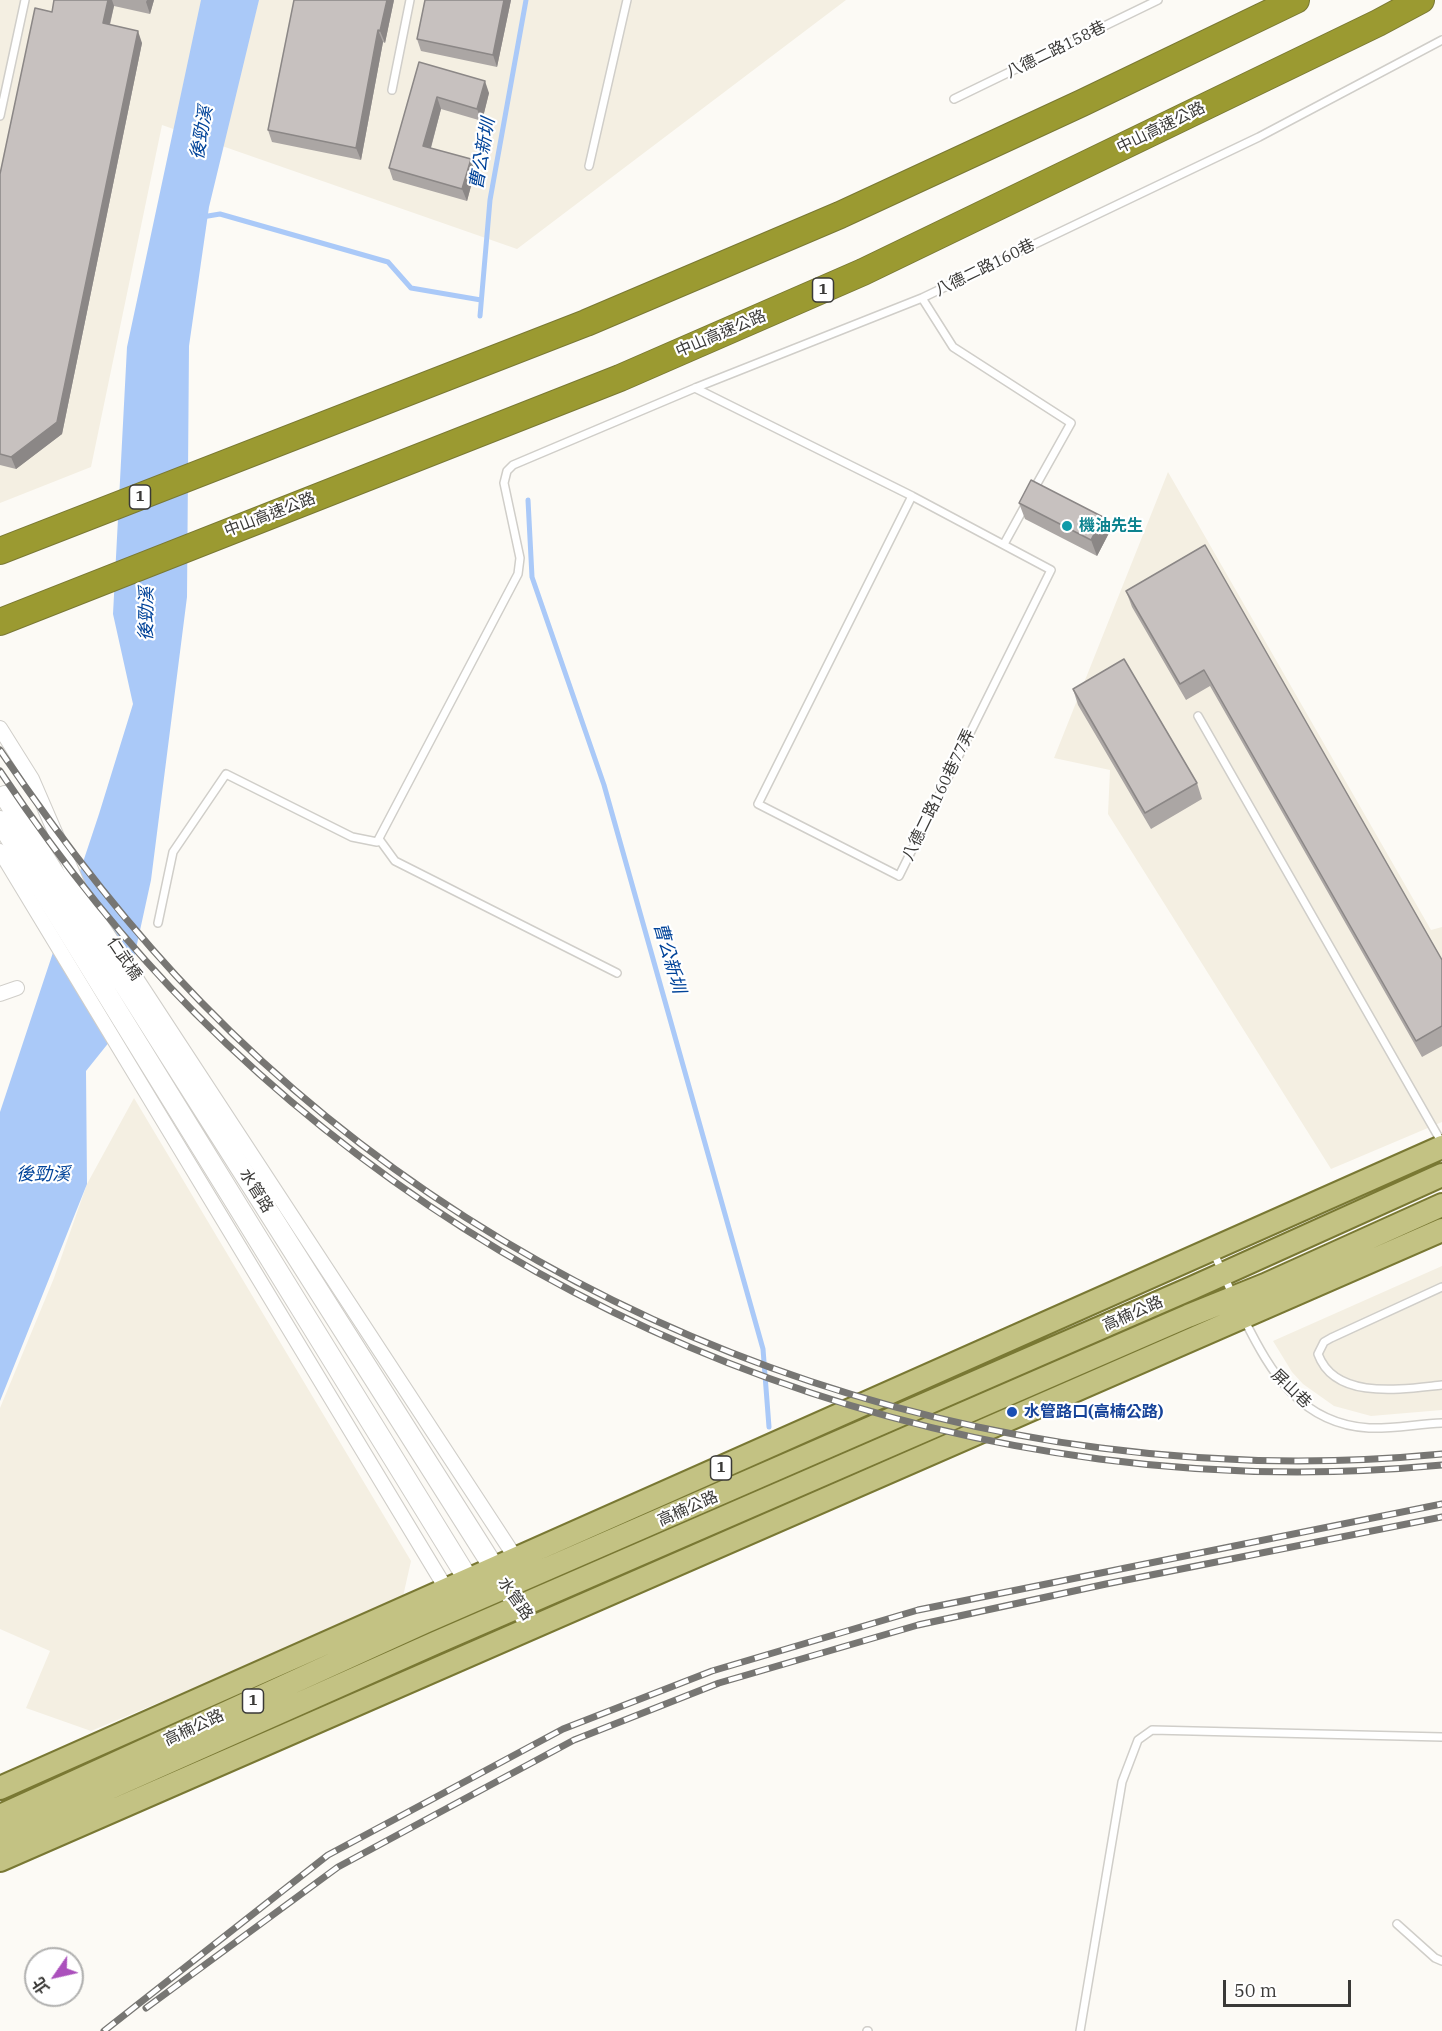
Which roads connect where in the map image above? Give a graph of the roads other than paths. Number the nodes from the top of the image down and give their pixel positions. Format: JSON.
{"nodes":[{"id":1,"x":25,"y":0,"type":"edge"},
{"id":2,"x":410,"y":0,"type":"edge"},
{"id":3,"x":627,"y":0,"type":"edge"},
{"id":4,"x":1158,"y":0,"type":"edge"},
{"id":5,"x":1296,"y":0,"type":"edge"},
{"id":6,"x":1421,"y":0,"type":"edge"},
{"id":7,"x":1442,"y":40,"type":"edge"},
{"id":8,"x":392,"y":90,"type":"dead end"},
{"id":9,"x":954,"y":99,"type":"dead end"},
{"id":10,"x":0,"y":116,"type":"edge"},
{"id":11,"x":589,"y":166,"type":"dead end"},
{"id":12,"x":922,"y":298,"type":"junction"},
{"id":13,"x":695,"y":388,"type":"junction"},
{"id":14,"x":912,"y":496,"type":"junction"},
{"id":15,"x":1004,"y":544,"type":"junction"},
{"id":16,"x":0,"y":551,"type":"edge"},
{"id":17,"x":6,"y":619,"type":"edge"},
{"id":18,"x":1198,"y":716,"type":"dead end"},
{"id":19,"x":0,"y":728,"type":"edge"},
{"id":20,"x":5,"y":796,"type":"dead end"},
{"id":21,"x":0,"y":821,"type":"edge"},
{"id":22,"x":379,"y":839,"type":"junction"},
{"id":23,"x":0,"y":851,"type":"edge"},
{"id":24,"x":19,"y":863,"type":"edge"},
{"id":25,"x":80,"y":902,"type":"junction"},
{"id":26,"x":158,"y":923,"type":"dead end"},
{"id":27,"x":617,"y":973,"type":"dead end"},
{"id":28,"x":17,"y":988,"type":"dead end"},
{"id":29,"x":0,"y":994,"type":"edge"},
{"id":30,"x":160,"y":1026,"type":"junction"},
{"id":31,"x":130,"y":1048,"type":"junction"},
{"id":32,"x":1442,"y":1145,"type":"edge"},
{"id":33,"x":1442,"y":1175,"type":"edge"},
{"id":34,"x":1442,"y":1205,"type":"edge"},
{"id":35,"x":1442,"y":1230,"type":"edge"},
{"id":36,"x":1212,"y":1249,"type":"junction"},
{"id":37,"x":1223,"y":1275,"type":"junction"},
{"id":38,"x":1442,"y":1287,"type":"edge"},
{"id":39,"x":1239,"y":1307,"type":"junction"},
{"id":40,"x":1442,"y":1385,"type":"edge"},
{"id":41,"x":1442,"y":1423,"type":"edge"},
{"id":42,"x":522,"y":1569,"type":"junction"},
{"id":43,"x":500,"y":1578,"type":"junction"},
{"id":44,"x":474,"y":1590,"type":"junction"},
{"id":45,"x":542,"y":1597,"type":"junction"},
{"id":46,"x":452,"y":1599,"type":"junction"},
{"id":47,"x":525,"y":1616,"type":"junction"},
{"id":48,"x":470,"y":1628,"type":"junction"},
{"id":49,"x":498,"y":1628,"type":"junction"},
{"id":50,"x":1442,"y":1737,"type":"edge"},
{"id":51,"x":0,"y":1788,"type":"edge"},
{"id":52,"x":0,"y":1816,"type":"edge"},
{"id":53,"x":0,"y":1837,"type":"edge"},
{"id":54,"x":0,"y":1860,"type":"edge"},
{"id":55,"x":1397,"y":1924,"type":"dead end"},
{"id":56,"x":1442,"y":1961,"type":"edge"},
{"id":57,"x":1080,"y":2031,"type":"edge"}],
"edges":[{"from":1,"to":10,"type":"lane"},
{"from":2,"to":8,"type":"lane"},
{"from":3,"to":11,"type":"lane"},
{"from":4,"to":9,"type":"lane","name":"八德二路158巷"},
{"from":5,"to":16,"type":"highway","number":"1"},
{"from":6,"to":17,"type":"highway","name":"中山高速公路","number":"1"},
{"from":7,"to":12,"type":"lane","name":"八德二路160巷"},
{"from":12,"to":13,"type":"lane","name":"八德二路160巷"},
{"from":12,"to":15,"type":"lane"},
{"from":13,"to":14,"type":"lane","name":"八德二路160巷77弄"},
{"from":13,"to":22,"type":"lane","name":"八德二路160巷"},
{"from":14,"to":15,"type":"lane","name":"八德二路160巷77弄"},
{"from":14,"to":15,"type":"lane","name":"八德二路160巷77弄"},
{"from":18,"to":32,"type":"lane"},
{"from":19,"to":25,"type":"street"},
{"from":20,"to":24,"type":"street"},
{"from":21,"to":24,"type":"street"},
{"from":22,"to":26,"type":"lane"},
{"from":22,"to":27,"type":"lane"},
{"from":23,"to":24,"type":"street"},
{"from":24,"to":25,"type":"street"},
{"from":24,"to":31,"type":"street","name":"仁武橋"},
{"from":25,"to":30,"type":"street","name":"仁武橋"},
{"from":28,"to":29,"type":"street"},
{"from":30,"to":42,"type":"street","name":"水管路"},
{"from":30,"to":43,"type":"street","name":"水管路"},
{"from":31,"to":44,"type":"street","name":"水管路"},
{"from":31,"to":46,"type":"street"},
{"from":32,"to":36,"type":"main road","name":"高楠公路","number":"1"},
{"from":33,"to":37,"type":"main road","name":"高楠公路","number":"1"},
{"from":34,"to":39,"type":"main road","name":"高楠公路","number":"1"},
{"from":35,"to":39,"type":"main road","name":"高楠公路","number":"1"},
{"from":36,"to":37,"type":"lane","name":"屏山巷"},
{"from":36,"to":42,"type":"main road","name":"高楠公路","number":"1"},
{"from":37,"to":39,"type":"lane","name":"屏山巷"},
{"from":37,"to":42,"type":"main road","name":"高楠公路","number":"1"},
{"from":38,"to":40,"type":"lane"},
{"from":39,"to":41,"type":"lane","name":"屏山巷"},
{"from":39,"to":45,"type":"main road","name":"高楠公路","number":"1"},
{"from":39,"to":47,"type":"main road","name":"高楠公路","number":"1"},
{"from":42,"to":43,"type":"main road","name":"高楠公路","number":"1"},
{"from":42,"to":45,"type":"street","name":"水管路"},
{"from":43,"to":44,"type":"main road","name":"高楠公路","number":"1"},
{"from":43,"to":47,"type":"street","name":"水管路"},
{"from":44,"to":46,"type":"main road","name":"高楠公路","number":"1"},
{"from":44,"to":49,"type":"street","name":"水管路"},
{"from":45,"to":47,"type":"main road","name":"高楠公路","number":"1"},
{"from":46,"to":48,"type":"street"},
{"from":46,"to":51,"type":"main road","name":"高楠公路","number":"1"},
{"from":46,"to":52,"type":"main road","name":"高楠公路","number":"1"},
{"from":47,"to":49,"type":"main road","name":"高楠公路","number":"1"},
{"from":48,"to":49,"type":"main road","name":"高楠公路","number":"1"},
{"from":48,"to":53,"type":"main road","name":"高楠公路","number":"1"},
{"from":49,"to":54,"type":"main road","name":"高楠公路","number":"1"},
{"from":50,"to":57,"type":"lane"},
{"from":55,"to":56,"type":"lane"}]}
